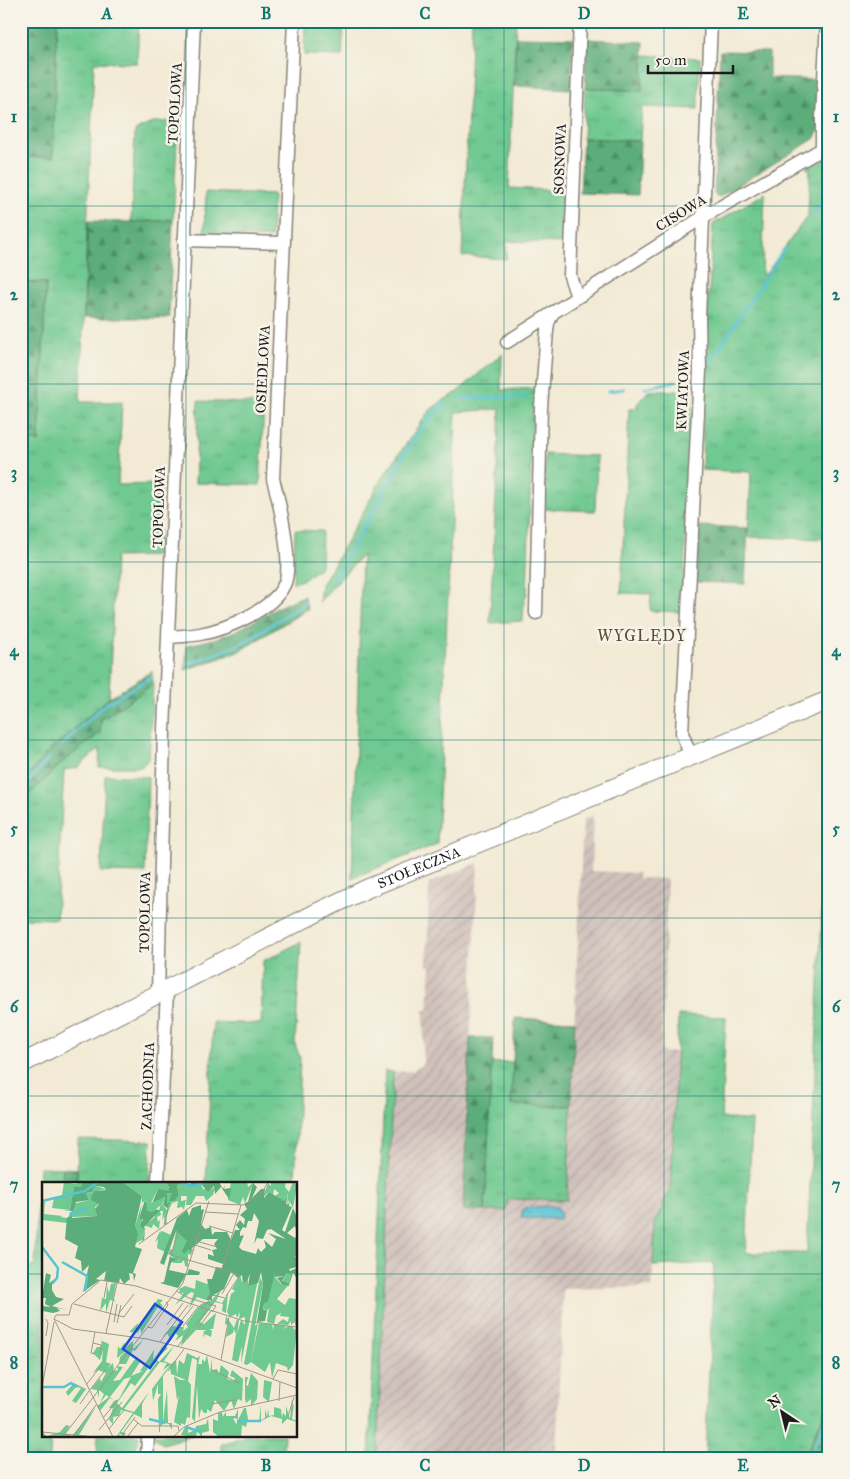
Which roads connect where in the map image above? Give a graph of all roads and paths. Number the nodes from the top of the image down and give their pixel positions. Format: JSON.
{"nodes":[{"id":1,"x":194,"y":21,"type":"edge"},
{"id":2,"x":294,"y":21,"type":"edge"},
{"id":3,"x":580,"y":21,"type":"edge"},
{"id":4,"x":711,"y":21,"type":"edge"},
{"id":5,"x":827,"y":21,"type":"edge"},
{"id":6,"x":826,"y":147,"type":"edge"},
{"id":7,"x":703,"y":217,"type":"junction"},
{"id":8,"x":184,"y":240,"type":"junction"},
{"id":9,"x":284,"y":243,"type":"junction"},
{"id":10,"x":577,"y":296,"type":"junction"},
{"id":11,"x":553,"y":312,"type":"junction"},
{"id":12,"x":507,"y":342,"type":"dead end"},
{"id":13,"x":536,"y":613,"type":"dead end"},
{"id":14,"x":169,"y":637,"type":"junction"},
{"id":15,"x":829,"y":700,"type":"edge"},
{"id":16,"x":691,"y":757,"type":"junction"},
{"id":17,"x":162,"y":992,"type":"junction"},
{"id":18,"x":21,"y":1064,"type":"edge"},
{"id":19,"x":158,"y":1182,"type":"edge"},
{"id":20,"x":148,"y":1436,"type":"edge"},
{"id":21,"x":147,"y":1458,"type":"edge"}],
"edges":[{"from":1,"to":8,"type":"street","name":"TOPOLOWA"},
{"from":2,"to":9,"type":"street","name":"OSIEDLOWA"},
{"from":3,"to":10,"type":"street","name":"SOSNOWA"},
{"from":4,"to":7,"type":"street","name":"KWIATOWA"},
{"from":5,"to":6,"type":"street"},
{"from":6,"to":7,"type":"street","name":"CISOWA"},
{"from":7,"to":10,"type":"street","name":"CISOWA"},
{"from":7,"to":16,"type":"street","name":"KWIATOWA"},
{"from":8,"to":9,"type":"street"},
{"from":8,"to":14,"type":"street","name":"TOPOLOWA"},
{"from":9,"to":14,"type":"street","name":"OSIEDLOWA"},
{"from":10,"to":11,"type":"street","name":"CISOWA"},
{"from":11,"to":12,"type":"street","name":"CISOWA"},
{"from":11,"to":13,"type":"street"},
{"from":14,"to":17,"type":"street","name":"TOPOLOWA"},
{"from":15,"to":16,"type":"main road","name":"STOŁECZNA"},
{"from":16,"to":17,"type":"main road","name":"STOŁECZNA"},
{"from":17,"to":18,"type":"main road","name":"STOŁECZNA"},
{"from":17,"to":19,"type":"street","name":"ZACHODNIA"},
{"from":20,"to":21,"type":"street"}]}
